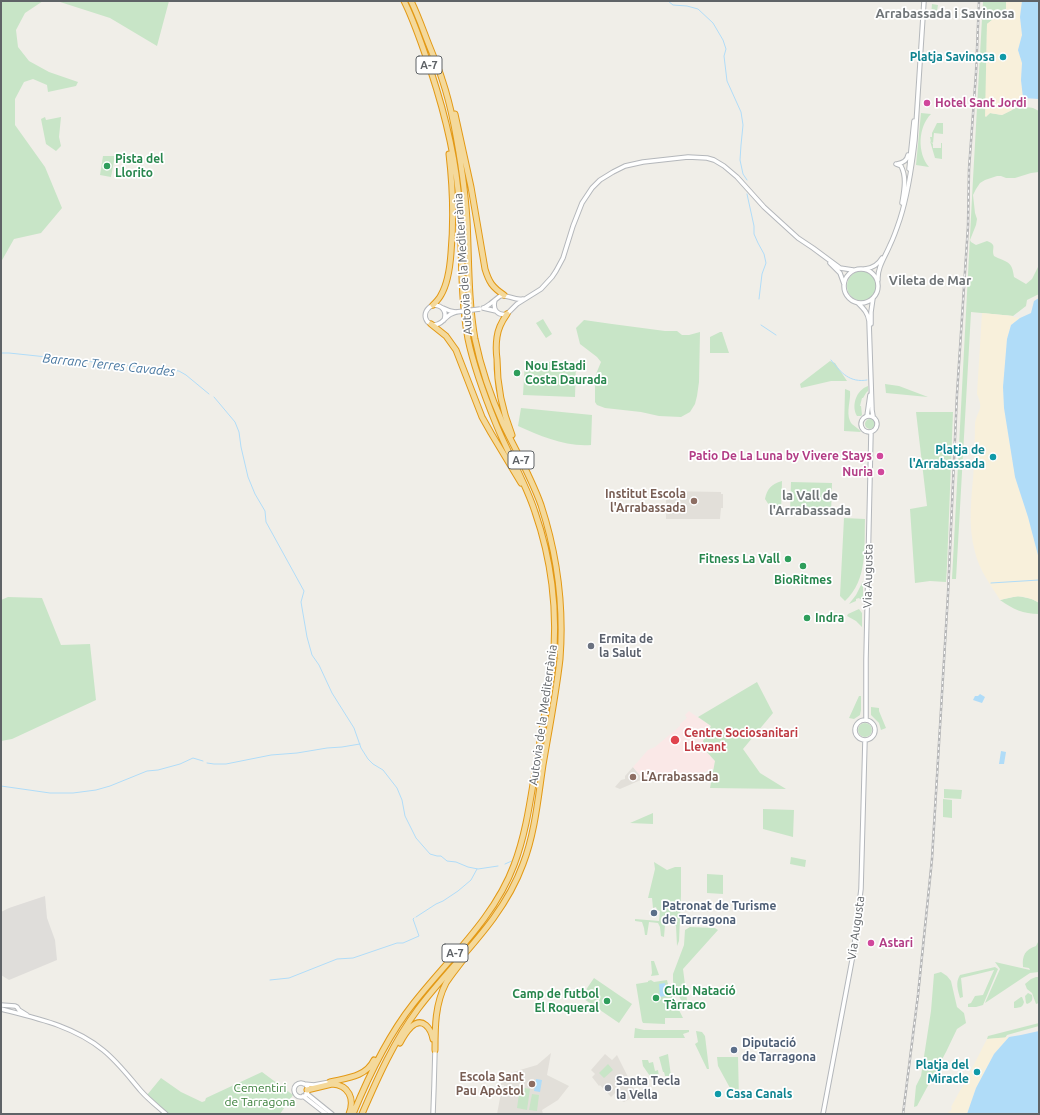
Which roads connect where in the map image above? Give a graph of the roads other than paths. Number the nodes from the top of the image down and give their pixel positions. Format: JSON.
{"nodes":[{"id":1,"x":404,"y":1,"type":"edge"},
{"id":2,"x":411,"y":1,"type":"edge"},
{"id":3,"x":924,"y":1,"type":"edge"},
{"id":4,"x":443,"y":80,"type":"junction"},
{"id":5,"x":917,"y":97,"type":"junction"},
{"id":6,"x":914,"y":123,"type":"junction"},
{"id":7,"x":448,"y":132,"type":"junction"},
{"id":8,"x":908,"y":182,"type":"junction"},
{"id":9,"x":890,"y":245,"type":"junction"},
{"id":10,"x":821,"y":254,"type":"junction"},
{"id":11,"x":881,"y":261,"type":"junction"},
{"id":12,"x":865,"y":269,"type":"junction"},
{"id":13,"x":853,"y":270,"type":"junction"},
{"id":14,"x":878,"y":280,"type":"junction"},
{"id":15,"x":844,"y":284,"type":"junction"},
{"id":16,"x":504,"y":295,"type":"junction"},
{"id":17,"x":528,"y":297,"type":"junction"},
{"id":18,"x":510,"y":298,"type":"junction"},
{"id":19,"x":873,"y":298,"type":"junction"},
{"id":20,"x":495,"y":300,"type":"junction"},
{"id":21,"x":858,"y":303,"type":"junction"},
{"id":22,"x":433,"y":305,"type":"junction"},
{"id":23,"x":514,"y":307,"type":"junction"},
{"id":24,"x":443,"y":308,"type":"junction"},
{"id":25,"x":482,"y":308,"type":"junction"},
{"id":26,"x":496,"y":311,"type":"junction"},
{"id":27,"x":456,"y":312,"type":"junction"},
{"id":28,"x":507,"y":314,"type":"junction"},
{"id":29,"x":444,"y":320,"type":"junction"},
{"id":30,"x":431,"y":324,"type":"junction"},
{"id":31,"x":870,"y":333,"type":"junction"},
{"id":32,"x":871,"y":388,"type":"junction"},
{"id":33,"x":867,"y":416,"type":"junction"},
{"id":34,"x":873,"y":416,"type":"junction"},
{"id":35,"x":871,"y":432,"type":"junction"},
{"id":36,"x":520,"y":457,"type":"junction"},
{"id":37,"x":548,"y":564,"type":"junction"},
{"id":38,"x":866,"y":720,"type":"junction"},
{"id":39,"x":865,"y":740,"type":"junction"},
{"id":40,"x":481,"y":935,"type":"junction"},
{"id":41,"x":1,"y":1004,"type":"edge"},
{"id":42,"x":1,"y":1009,"type":"edge"},
{"id":43,"x":32,"y":1018,"type":"junction"},
{"id":44,"x":389,"y":1039,"type":"junction"},
{"id":45,"x":434,"y":1050,"type":"junction"},
{"id":46,"x":380,"y":1074,"type":"junction"},
{"id":47,"x":330,"y":1082,"type":"joint"},
{"id":48,"x":301,"y":1083,"type":"junction"},
{"id":49,"x":306,"y":1093,"type":"junction"},
{"id":50,"x":166,"y":1114,"type":"edge"},
{"id":51,"x":326,"y":1114,"type":"edge"},
{"id":52,"x":332,"y":1114,"type":"edge"},
{"id":53,"x":349,"y":1114,"type":"edge"},
{"id":54,"x":353,"y":1114,"type":"edge"},
{"id":55,"x":362,"y":1114,"type":"edge"},
{"id":56,"x":433,"y":1114,"type":"edge"},
{"id":57,"x":823,"y":1114,"type":"edge"}],
"edges":[{"from":1,"to":7,"type":"highway","name":"Autovia de la Mediterrània","number":"A-7"},
{"from":2,"to":4,"type":"highway","name":"Autovia de la Mediterrània","number":"A-7"},
{"from":3,"to":5,"type":"main road"},
{"from":4,"to":16,"type":"highway"},
{"from":4,"to":36,"type":"highway","name":"Autovia de la Mediterrània","number":"A-7"},
{"from":5,"to":6,"type":"main road"},
{"from":5,"to":8,"type":"main road"},
{"from":6,"to":8,"type":"main road"},
{"from":6,"to":11,"type":"main road"},
{"from":7,"to":22,"type":"highway"},
{"from":7,"to":37,"type":"highway","name":"Autovia de la Mediterrània","number":"A-7"},
{"from":8,"to":9,"type":"main road"},
{"from":9,"to":11,"type":"main road"},
{"from":9,"to":14,"type":"main road"},
{"from":10,"to":13,"type":"main road"},
{"from":10,"to":15,"type":"main road"},
{"from":10,"to":17,"type":"main road"},
{"from":11,"to":12,"type":"main road"},
{"from":12,"to":13,"type":"main road"},
{"from":12,"to":14,"type":"main road"},
{"from":13,"to":15,"type":"main road"},
{"from":14,"to":19,"type":"main road"},
{"from":15,"to":21,"type":"main road"},
{"from":16,"to":18,"type":"main road"},
{"from":16,"to":20,"type":"main road"},
{"from":17,"to":18,"type":"main road"},
{"from":17,"to":23,"type":"main road"},
{"from":18,"to":23,"type":"main road"},
{"from":19,"to":21,"type":"main road"},
{"from":19,"to":31,"type":"main road"},
{"from":20,"to":25,"type":"main road"},
{"from":20,"to":26,"type":"main road"},
{"from":21,"to":31,"type":"main road"},
{"from":22,"to":24,"type":"main road"},
{"from":22,"to":30,"type":"main road"},
{"from":23,"to":28,"type":"main road"},
{"from":24,"to":27,"type":"main road"},
{"from":24,"to":29,"type":"main road"},
{"from":25,"to":26,"type":"main road"},
{"from":25,"to":27,"type":"main road","bridge":true},
{"from":26,"to":28,"type":"main road"},
{"from":27,"to":29,"type":"main road"},
{"from":28,"to":36,"type":"highway"},
{"from":29,"to":30,"type":"main road"},
{"from":30,"to":37,"type":"highway"},
{"from":31,"to":32,"type":"main road"},
{"from":32,"to":33,"type":"main road"},
{"from":32,"to":34,"type":"main road"},
{"from":33,"to":34,"type":"main road"},
{"from":33,"to":35,"type":"main road"},
{"from":34,"to":35,"type":"main road"},
{"from":35,"to":38,"type":"main road","name":"Via Augusta"},
{"from":36,"to":40,"type":"highway","name":"Autovia de la Mediterrània","number":"A-7"},
{"from":37,"to":44,"type":"highway","name":"Autovia de la Mediterrània","number":"A-7"},
{"from":38,"to":39,"type":"main road"},
{"from":38,"to":39,"type":"main road"},
{"from":39,"to":57,"type":"main road","name":"Via Augusta"},
{"from":40,"to":45,"type":"highway"},
{"from":40,"to":46,"type":"highway","name":"Autovia de la Mediterrània","number":"A-7"},
{"from":41,"to":43,"type":"main road"},
{"from":42,"to":43,"type":"main road"},
{"from":43,"to":50,"type":"main road"},
{"from":44,"to":47,"type":"highway"},
{"from":44,"to":54,"type":"highway","name":"Autovia de la Mediterrània","number":"A-7"},
{"from":45,"to":46,"type":"highway"},
{"from":45,"to":56,"type":"main road"},
{"from":46,"to":55,"type":"highway","name":"Autovia de la Mediterrània","number":"A-7"},
{"from":47,"to":48,"type":"main road"},
{"from":48,"to":49,"type":"main road"},
{"from":48,"to":49,"type":"main road"},
{"from":49,"to":51,"type":"main road"},
{"from":49,"to":52,"type":"main road"},
{"from":49,"to":53,"type":"highway"}]}
